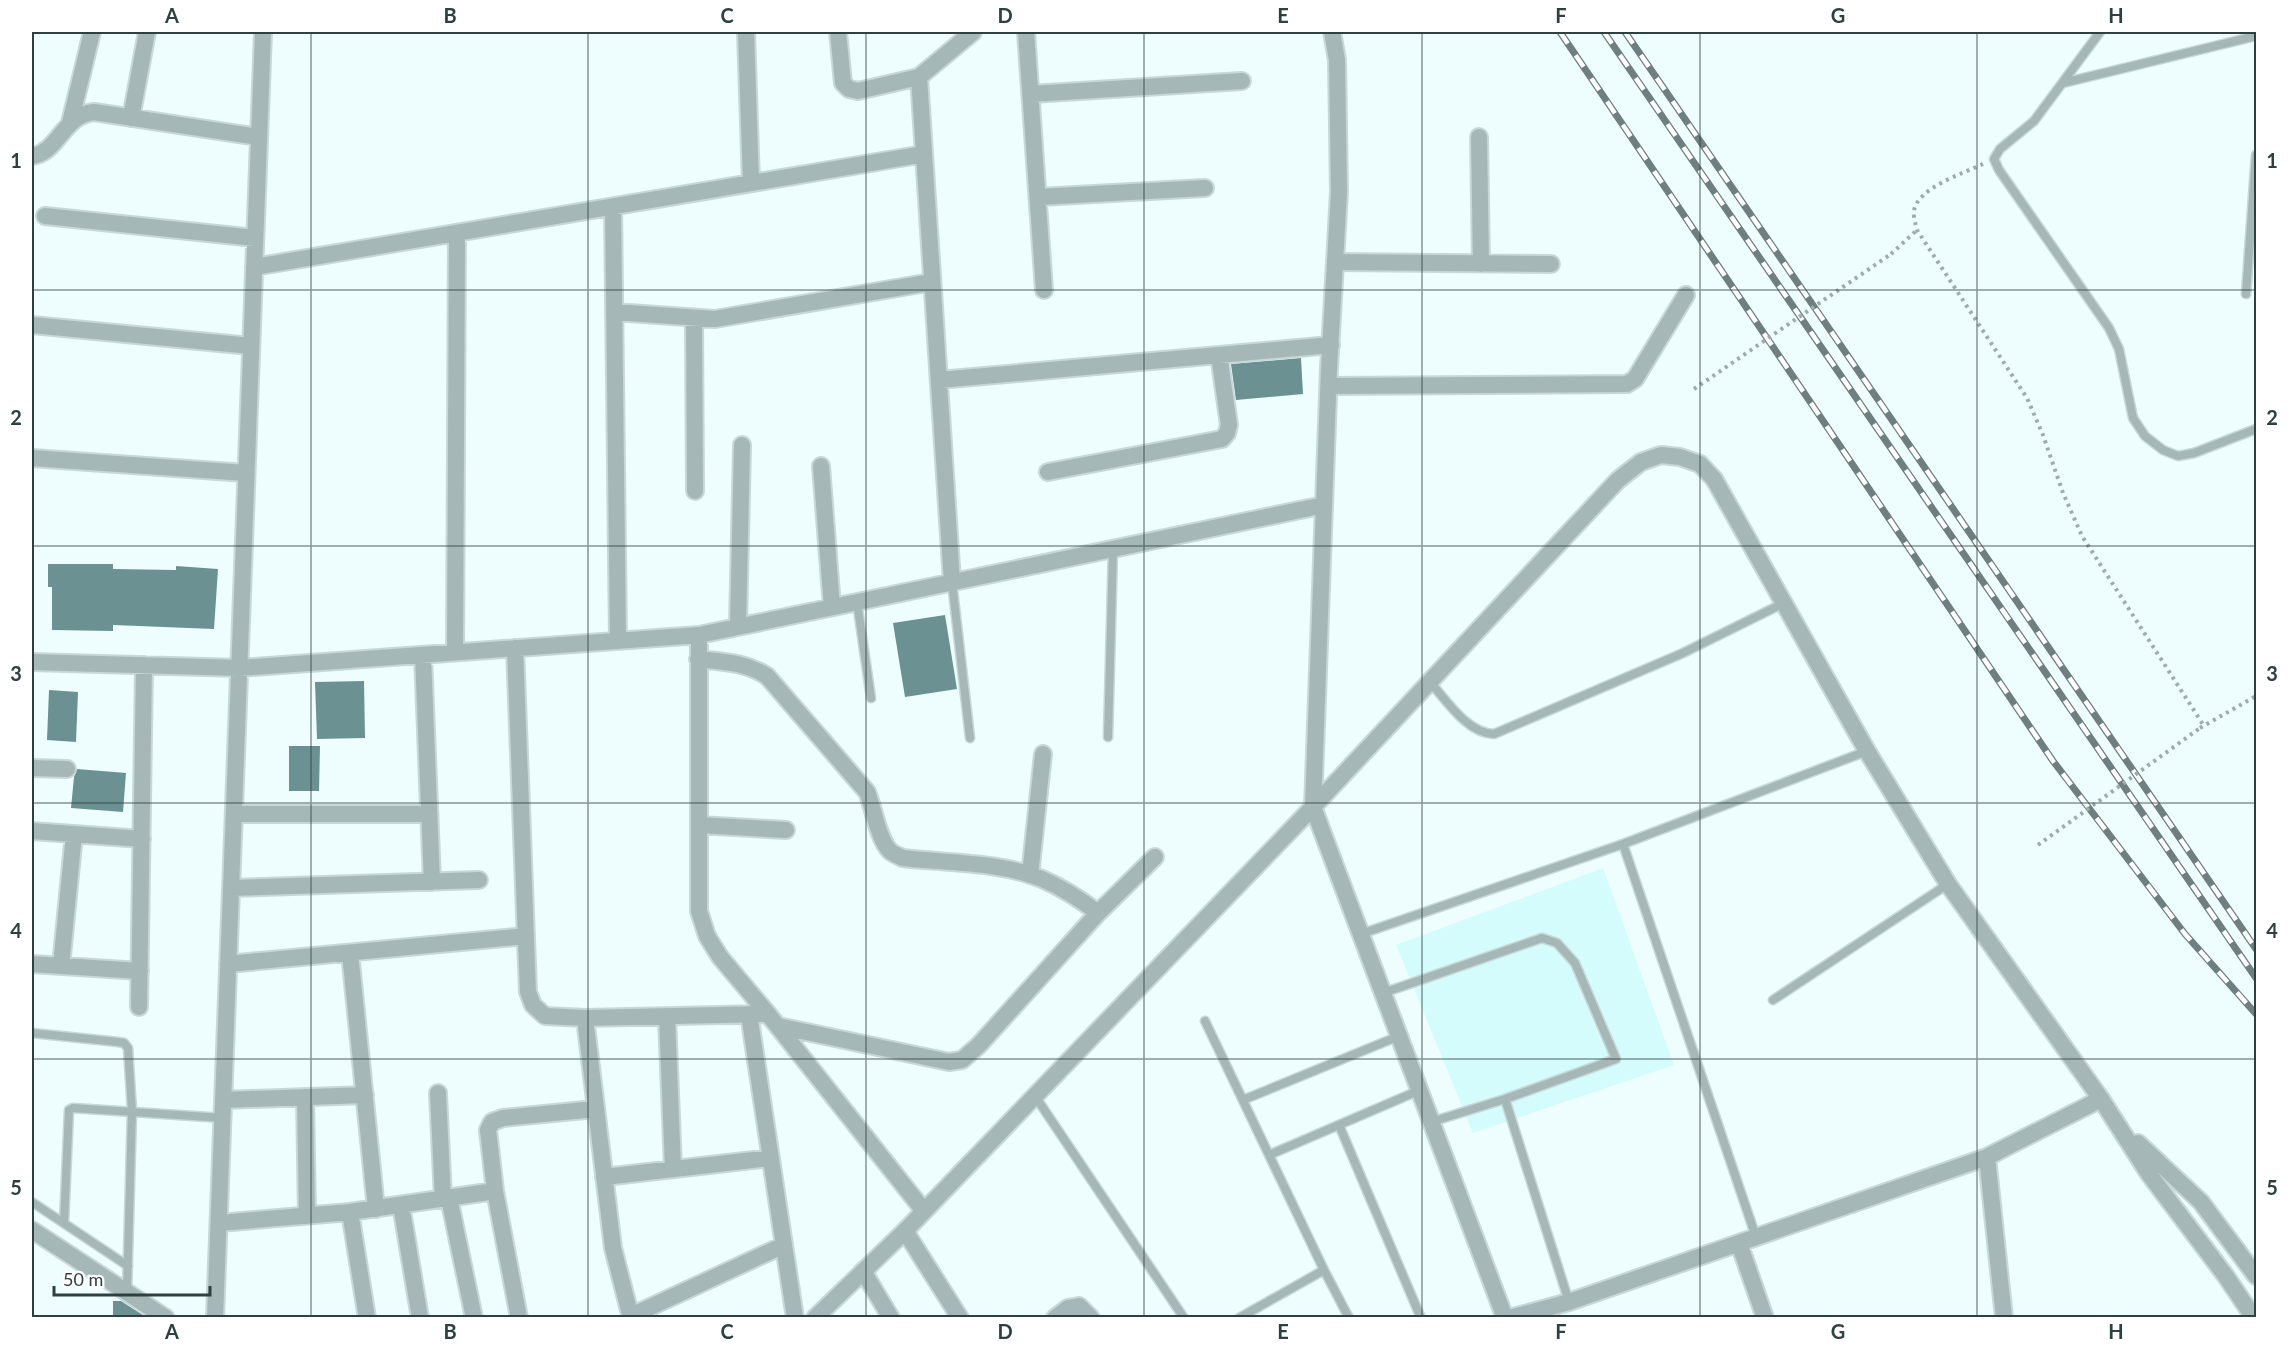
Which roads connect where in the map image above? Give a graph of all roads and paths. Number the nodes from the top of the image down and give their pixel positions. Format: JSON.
{"nodes":[{"id":1,"x":92,"y":32,"type":"edge"},
{"id":2,"x":147,"y":32,"type":"edge"},
{"id":3,"x":262,"y":32,"type":"edge"},
{"id":4,"x":746,"y":32,"type":"edge"},
{"id":5,"x":838,"y":32,"type":"edge"},
{"id":6,"x":973,"y":32,"type":"edge"},
{"id":7,"x":1026,"y":32,"type":"edge"},
{"id":8,"x":1332,"y":32,"type":"edge"},
{"id":9,"x":2100,"y":32,"type":"edge"},
{"id":10,"x":2256,"y":36,"type":"edge"},
{"id":11,"x":919,"y":77,"type":"junction"},
{"id":12,"x":1242,"y":81,"type":"dead end"},
{"id":13,"x":2063,"y":83,"type":"junction"},
{"id":14,"x":1031,"y":94,"type":"junction"},
{"id":15,"x":131,"y":118,"type":"junction"},
{"id":16,"x":70,"y":123,"type":"junction"},
{"id":17,"x":259,"y":137,"type":"junction"},
{"id":18,"x":1479,"y":137,"type":"dead end"},
{"id":19,"x":924,"y":154,"type":"junction"},
{"id":20,"x":2256,"y":155,"type":"edge"},
{"id":21,"x":32,"y":156,"type":"edge"},
{"id":22,"x":1995,"y":159,"type":"junction"},
{"id":23,"x":751,"y":183,"type":"junction"},
{"id":24,"x":1206,"y":188,"type":"dead end"},
{"id":25,"x":1039,"y":197,"type":"junction"},
{"id":26,"x":613,"y":207,"type":"junction"},
{"id":27,"x":45,"y":216,"type":"dead end"},
{"id":28,"x":1917,"y":230,"type":"junction"},
{"id":29,"x":457,"y":233,"type":"junction"},
{"id":30,"x":255,"y":238,"type":"junction"},
{"id":31,"x":1335,"y":262,"type":"junction"},
{"id":32,"x":1481,"y":264,"type":"junction"},
{"id":33,"x":1551,"y":264,"type":"dead end"},
{"id":34,"x":254,"y":267,"type":"junction"},
{"id":35,"x":932,"y":282,"type":"junction"},
{"id":36,"x":1044,"y":290,"type":"dead end"},
{"id":37,"x":2247,"y":294,"type":"dead end"},
{"id":38,"x":1686,"y":295,"type":"dead end"},
{"id":39,"x":615,"y":312,"type":"junction"},
{"id":40,"x":694,"y":318,"type":"junction"},
{"id":41,"x":32,"y":325,"type":"edge"},
{"id":42,"x":1331,"y":345,"type":"junction"},
{"id":43,"x":251,"y":346,"type":"junction"},
{"id":44,"x":1219,"y":355,"type":"junction"},
{"id":45,"x":939,"y":380,"type":"junction"},
{"id":46,"x":1329,"y":386,"type":"junction"},
{"id":47,"x":1694,"y":389,"type":"dead end"},
{"id":48,"x":2256,"y":429,"type":"edge"},
{"id":49,"x":742,"y":445,"type":"dead end"},
{"id":50,"x":32,"y":458,"type":"edge"},
{"id":51,"x":821,"y":466,"type":"dead end"},
{"id":52,"x":1048,"y":472,"type":"dead end"},
{"id":53,"x":246,"y":473,"type":"junction"},
{"id":54,"x":695,"y":491,"type":"dead end"},
{"id":55,"x":1324,"y":505,"type":"junction"},
{"id":56,"x":1113,"y":549,"type":"junction"},
{"id":57,"x":952,"y":582,"type":"junction"},
{"id":58,"x":857,"y":602,"type":"junction"},
{"id":59,"x":1784,"y":603,"type":"junction"},
{"id":60,"x":832,"y":607,"type":"junction"},
{"id":61,"x":738,"y":626,"type":"junction"},
{"id":62,"x":699,"y":635,"type":"junction"},
{"id":63,"x":618,"y":640,"type":"junction"},
{"id":64,"x":515,"y":648,"type":"junction"},
{"id":65,"x":455,"y":652,"type":"junction"},
{"id":66,"x":423,"y":655,"type":"junction"},
{"id":67,"x":698,"y":659,"type":"junction"},
{"id":68,"x":32,"y":662,"type":"edge"},
{"id":69,"x":144,"y":665,"type":"junction"},
{"id":70,"x":239,"y":668,"type":"junction"},
{"id":71,"x":1430,"y":682,"type":"junction"},
{"id":72,"x":2256,"y":696,"type":"edge"},
{"id":73,"x":871,"y":698,"type":"dead end"},
{"id":74,"x":2202,"y":727,"type":"junction"},
{"id":75,"x":1108,"y":737,"type":"dead end"},
{"id":76,"x":970,"y":738,"type":"dead end"},
{"id":77,"x":1866,"y":751,"type":"junction"},
{"id":78,"x":1043,"y":754,"type":"dead end"},
{"id":79,"x":32,"y":768,"type":"edge"},
{"id":80,"x":67,"y":769,"type":"dead end"},
{"id":81,"x":1313,"y":807,"type":"junction"},
{"id":82,"x":234,"y":813,"type":"junction"},
{"id":83,"x":429,"y":814,"type":"junction"},
{"id":84,"x":699,"y":825,"type":"junction"},
{"id":85,"x":786,"y":830,"type":"dead end"},
{"id":86,"x":32,"y":831,"type":"edge"},
{"id":87,"x":74,"y":834,"type":"junction"},
{"id":88,"x":142,"y":839,"type":"junction"},
{"id":89,"x":1623,"y":844,"type":"junction"},
{"id":90,"x":2038,"y":845,"type":"dead end"},
{"id":91,"x":1155,"y":857,"type":"dead end"},
{"id":92,"x":1030,"y":875,"type":"junction"},
{"id":93,"x":479,"y":880,"type":"dead end"},
{"id":94,"x":432,"y":882,"type":"junction"},
{"id":95,"x":1948,"y":884,"type":"junction"},
{"id":96,"x":231,"y":888,"type":"junction"},
{"id":97,"x":1098,"y":913,"type":"junction"},
{"id":98,"x":1361,"y":934,"type":"junction"},
{"id":99,"x":526,"y":936,"type":"junction"},
{"id":100,"x":350,"y":953,"type":"junction"},
{"id":101,"x":32,"y":964,"type":"edge"},
{"id":102,"x":228,"y":964,"type":"junction"},
{"id":103,"x":61,"y":966,"type":"junction"},
{"id":104,"x":140,"y":971,"type":"junction"},
{"id":105,"x":1383,"y":993,"type":"junction"},
{"id":106,"x":1773,"y":1000,"type":"dead end"},
{"id":107,"x":139,"y":1007,"type":"dead end"},
{"id":108,"x":749,"y":1014,"type":"junction"},
{"id":109,"x":667,"y":1016,"type":"junction"},
{"id":110,"x":585,"y":1018,"type":"junction"},
{"id":111,"x":773,"y":1020,"type":"junction"},
{"id":112,"x":1205,"y":1021,"type":"dead end"},
{"id":113,"x":32,"y":1033,"type":"edge"},
{"id":114,"x":1400,"y":1036,"type":"junction"},
{"id":115,"x":1420,"y":1090,"type":"junction"},
{"id":116,"x":438,"y":1093,"type":"dead end"},
{"id":117,"x":365,"y":1095,"type":"junction"},
{"id":118,"x":1035,"y":1096,"type":"junction"},
{"id":119,"x":305,"y":1097,"type":"junction"},
{"id":120,"x":1505,"y":1099,"type":"junction"},
{"id":121,"x":2101,"y":1099,"type":"junction"},
{"id":122,"x":223,"y":1100,"type":"junction"},
{"id":123,"x":1243,"y":1100,"type":"junction"},
{"id":124,"x":595,"y":1109,"type":"junction"},
{"id":125,"x":132,"y":1111,"type":"junction"},
{"id":126,"x":223,"y":1118,"type":"junction"},
{"id":127,"x":1431,"y":1122,"type":"junction"},
{"id":128,"x":2117,"y":1124,"type":"junction"},
{"id":129,"x":1339,"y":1125,"type":"junction"},
{"id":130,"x":1269,"y":1155,"type":"junction"},
{"id":131,"x":1987,"y":1157,"type":"junction"},
{"id":132,"x":771,"y":1158,"type":"junction"},
{"id":133,"x":673,"y":1169,"type":"junction"},
{"id":134,"x":604,"y":1177,"type":"junction"},
{"id":135,"x":495,"y":1191,"type":"junction"},
{"id":136,"x":446,"y":1198,"type":"junction"},
{"id":137,"x":32,"y":1202,"type":"edge"},
{"id":138,"x":401,"y":1205,"type":"junction"},
{"id":139,"x":376,"y":1209,"type":"junction"},
{"id":140,"x":924,"y":1211,"type":"junction"},
{"id":141,"x":350,"y":1212,"type":"junction"},
{"id":142,"x":307,"y":1216,"type":"junction"},
{"id":143,"x":64,"y":1223,"type":"junction"},
{"id":144,"x":219,"y":1223,"type":"junction"},
{"id":145,"x":32,"y":1230,"type":"edge"},
{"id":146,"x":905,"y":1231,"type":"junction"},
{"id":147,"x":1756,"y":1238,"type":"junction"},
{"id":148,"x":1739,"y":1243,"type":"junction"},
{"id":149,"x":784,"y":1245,"type":"junction"},
{"id":150,"x":128,"y":1266,"type":"junction"},
{"id":151,"x":1324,"y":1270,"type":"junction"},
{"id":152,"x":863,"y":1272,"type":"junction"},
{"id":153,"x":2256,"y":1276,"type":"edge"},
{"id":154,"x":127,"y":1292,"type":"junction"},
{"id":155,"x":1569,"y":1302,"type":"junction"},
{"id":156,"x":631,"y":1316,"type":"edge"},
{"id":157,"x":166,"y":1317,"type":"edge"},
{"id":158,"x":215,"y":1317,"type":"edge"},
{"id":159,"x":367,"y":1317,"type":"edge"},
{"id":160,"x":420,"y":1317,"type":"edge"},
{"id":161,"x":474,"y":1317,"type":"edge"},
{"id":162,"x":519,"y":1317,"type":"edge"},
{"id":163,"x":795,"y":1317,"type":"edge"},
{"id":164,"x":815,"y":1317,"type":"edge"},
{"id":165,"x":891,"y":1317,"type":"edge"},
{"id":166,"x":960,"y":1317,"type":"edge"},
{"id":167,"x":1055,"y":1317,"type":"edge"},
{"id":168,"x":1091,"y":1317,"type":"edge"},
{"id":169,"x":1184,"y":1317,"type":"edge"},
{"id":170,"x":1239,"y":1317,"type":"edge"},
{"id":171,"x":1349,"y":1317,"type":"edge"},
{"id":172,"x":1421,"y":1317,"type":"edge"},
{"id":173,"x":1505,"y":1317,"type":"edge"},
{"id":174,"x":1510,"y":1317,"type":"edge"},
{"id":175,"x":1765,"y":1317,"type":"edge"},
{"id":176,"x":2004,"y":1317,"type":"edge"},
{"id":177,"x":2254,"y":1317,"type":"edge"}],
"edges":[{"from":1,"to":16,"type":"street"},
{"from":2,"to":15,"type":"street"},
{"from":3,"to":17,"type":"street"},
{"from":4,"to":23,"type":"street"},
{"from":5,"to":11,"type":"street"},
{"from":6,"to":11,"type":"street"},
{"from":7,"to":14,"type":"street"},
{"from":8,"to":31,"type":"street"},
{"from":9,"to":13,"type":"lane"},
{"from":10,"to":13,"type":"lane"},
{"from":11,"to":19,"type":"street"},
{"from":12,"to":14,"type":"street"},
{"from":13,"to":22,"type":"lane"},
{"from":14,"to":25,"type":"street"},
{"from":15,"to":16,"type":"street"},
{"from":15,"to":17,"type":"street"},
{"from":16,"to":21,"type":"street"},
{"from":17,"to":30,"type":"street"},
{"from":18,"to":32,"type":"street"},
{"from":19,"to":23,"type":"street"},
{"from":19,"to":35,"type":"street"},
{"from":20,"to":37,"type":"lane"},
{"from":22,"to":28,"type":"path"},
{"from":22,"to":48,"type":"lane"},
{"from":23,"to":26,"type":"street"},
{"from":24,"to":25,"type":"street"},
{"from":25,"to":36,"type":"street"},
{"from":26,"to":29,"type":"street"},
{"from":26,"to":39,"type":"street"},
{"from":27,"to":30,"type":"street"},
{"from":28,"to":47,"type":"path","bridge":true},
{"from":28,"to":74,"type":"path"},
{"from":29,"to":34,"type":"street"},
{"from":29,"to":65,"type":"street"},
{"from":30,"to":34,"type":"street"},
{"from":31,"to":32,"type":"street"},
{"from":31,"to":42,"type":"street"},
{"from":32,"to":33,"type":"street"},
{"from":34,"to":43,"type":"street"},
{"from":35,"to":40,"type":"street"},
{"from":35,"to":45,"type":"street"},
{"from":38,"to":46,"type":"street"},
{"from":39,"to":40,"type":"street"},
{"from":39,"to":63,"type":"street"},
{"from":40,"to":54,"type":"street"},
{"from":41,"to":43,"type":"street"},
{"from":42,"to":44,"type":"street"},
{"from":42,"to":46,"type":"street"},
{"from":43,"to":53,"type":"street"},
{"from":44,"to":45,"type":"street"},
{"from":44,"to":52,"type":"street"},
{"from":45,"to":57,"type":"street"},
{"from":46,"to":55,"type":"street"},
{"from":49,"to":61,"type":"street"},
{"from":50,"to":53,"type":"street"},
{"from":51,"to":60,"type":"street"},
{"from":53,"to":70,"type":"street"},
{"from":55,"to":56,"type":"street"},
{"from":55,"to":81,"type":"street"},
{"from":56,"to":57,"type":"street"},
{"from":56,"to":75,"type":"lane"},
{"from":57,"to":58,"type":"street"},
{"from":57,"to":76,"type":"lane"},
{"from":58,"to":60,"type":"street"},
{"from":58,"to":73,"type":"lane"},
{"from":59,"to":71,"type":"lane"},
{"from":59,"to":71,"type":"street"},
{"from":59,"to":77,"type":"street"},
{"from":60,"to":61,"type":"street"},
{"from":61,"to":62,"type":"street"},
{"from":62,"to":63,"type":"street"},
{"from":62,"to":67,"type":"street"},
{"from":63,"to":64,"type":"street"},
{"from":64,"to":65,"type":"street"},
{"from":64,"to":99,"type":"street"},
{"from":65,"to":66,"type":"street"},
{"from":66,"to":70,"type":"street"},
{"from":66,"to":83,"type":"street"},
{"from":67,"to":84,"type":"street"},
{"from":67,"to":92,"type":"street"},
{"from":68,"to":69,"type":"street"},
{"from":69,"to":70,"type":"street"},
{"from":69,"to":88,"type":"street"},
{"from":70,"to":82,"type":"street"},
{"from":71,"to":81,"type":"street"},
{"from":72,"to":74,"type":"path"},
{"from":74,"to":90,"type":"path","bridge":true},
{"from":77,"to":89,"type":"lane"},
{"from":77,"to":95,"type":"street"},
{"from":78,"to":92,"type":"street"},
{"from":79,"to":80,"type":"street"},
{"from":81,"to":98,"type":"street"},
{"from":81,"to":118,"type":"street"},
{"from":82,"to":83,"type":"street"},
{"from":82,"to":96,"type":"street"},
{"from":83,"to":94,"type":"street"},
{"from":84,"to":85,"type":"street"},
{"from":84,"to":111,"type":"street"},
{"from":86,"to":87,"type":"street"},
{"from":87,"to":88,"type":"street"},
{"from":87,"to":103,"type":"street"},
{"from":88,"to":104,"type":"street"},
{"from":89,"to":98,"type":"lane"},
{"from":89,"to":147,"type":"lane"},
{"from":91,"to":97,"type":"street"},
{"from":92,"to":97,"type":"street"},
{"from":93,"to":94,"type":"street"},
{"from":94,"to":96,"type":"street"},
{"from":95,"to":106,"type":"lane"},
{"from":95,"to":121,"type":"street"},
{"from":96,"to":102,"type":"street"},
{"from":97,"to":111,"type":"street"},
{"from":98,"to":105,"type":"street"},
{"from":99,"to":100,"type":"street"},
{"from":99,"to":110,"type":"street"},
{"from":100,"to":102,"type":"street"},
{"from":100,"to":117,"type":"street"},
{"from":101,"to":103,"type":"street"},
{"from":102,"to":122,"type":"street"},
{"from":103,"to":104,"type":"street"},
{"from":104,"to":107,"type":"street"},
{"from":105,"to":114,"type":"street"},
{"from":105,"to":120,"type":"lane"},
{"from":108,"to":109,"type":"street"},
{"from":108,"to":111,"type":"street"},
{"from":108,"to":132,"type":"street"},
{"from":109,"to":110,"type":"street"},
{"from":109,"to":133,"type":"street"},
{"from":110,"to":124,"type":"street"},
{"from":111,"to":140,"type":"street"},
{"from":112,"to":123,"type":"lane"},
{"from":113,"to":125,"type":"lane"},
{"from":114,"to":115,"type":"street"},
{"from":114,"to":123,"type":"lane"},
{"from":115,"to":127,"type":"street"},
{"from":115,"to":129,"type":"lane"},
{"from":116,"to":136,"type":"street"},
{"from":117,"to":119,"type":"street"},
{"from":117,"to":139,"type":"street"},
{"from":118,"to":140,"type":"street"},
{"from":118,"to":169,"type":"lane"},
{"from":119,"to":122,"type":"street"},
{"from":119,"to":142,"type":"street"},
{"from":120,"to":127,"type":"lane"},
{"from":120,"to":155,"type":"lane"},
{"from":121,"to":128,"type":"street"},
{"from":121,"to":131,"type":"street"},
{"from":122,"to":126,"type":"street"},
{"from":123,"to":130,"type":"lane"},
{"from":124,"to":134,"type":"street"},
{"from":124,"to":135,"type":"street"},
{"from":125,"to":126,"type":"lane"},
{"from":125,"to":143,"type":"lane"},
{"from":125,"to":150,"type":"lane"},
{"from":126,"to":144,"type":"street"},
{"from":127,"to":173,"type":"street"},
{"from":128,"to":153,"type":"street"},
{"from":128,"to":177,"type":"street"},
{"from":129,"to":130,"type":"lane"},
{"from":129,"to":172,"type":"lane"},
{"from":130,"to":151,"type":"lane"},
{"from":131,"to":147,"type":"street"},
{"from":131,"to":176,"type":"street"},
{"from":132,"to":133,"type":"street"},
{"from":132,"to":149,"type":"street"},
{"from":133,"to":134,"type":"street"},
{"from":134,"to":156,"type":"street"},
{"from":135,"to":136,"type":"street"},
{"from":135,"to":162,"type":"street"},
{"from":136,"to":138,"type":"street"},
{"from":136,"to":161,"type":"street"},
{"from":137,"to":143,"type":"lane"},
{"from":138,"to":139,"type":"street"},
{"from":138,"to":160,"type":"street"},
{"from":139,"to":141,"type":"street"},
{"from":140,"to":146,"type":"street"},
{"from":141,"to":142,"type":"street"},
{"from":141,"to":159,"type":"street"},
{"from":142,"to":144,"type":"street"},
{"from":143,"to":150,"type":"lane"},
{"from":144,"to":158,"type":"street"},
{"from":145,"to":154,"type":"street"},
{"from":146,"to":152,"type":"street"},
{"from":146,"to":166,"type":"street"},
{"from":147,"to":148,"type":"street"},
{"from":148,"to":155,"type":"street"},
{"from":148,"to":175,"type":"street"},
{"from":149,"to":156,"type":"street"},
{"from":149,"to":163,"type":"street"},
{"from":150,"to":154,"type":"lane"},
{"from":151,"to":170,"type":"lane"},
{"from":151,"to":171,"type":"lane"},
{"from":152,"to":164,"type":"street"},
{"from":152,"to":165,"type":"street"},
{"from":154,"to":157,"type":"street"},
{"from":155,"to":174,"type":"street"},
{"from":167,"to":168,"type":"street"}]}
